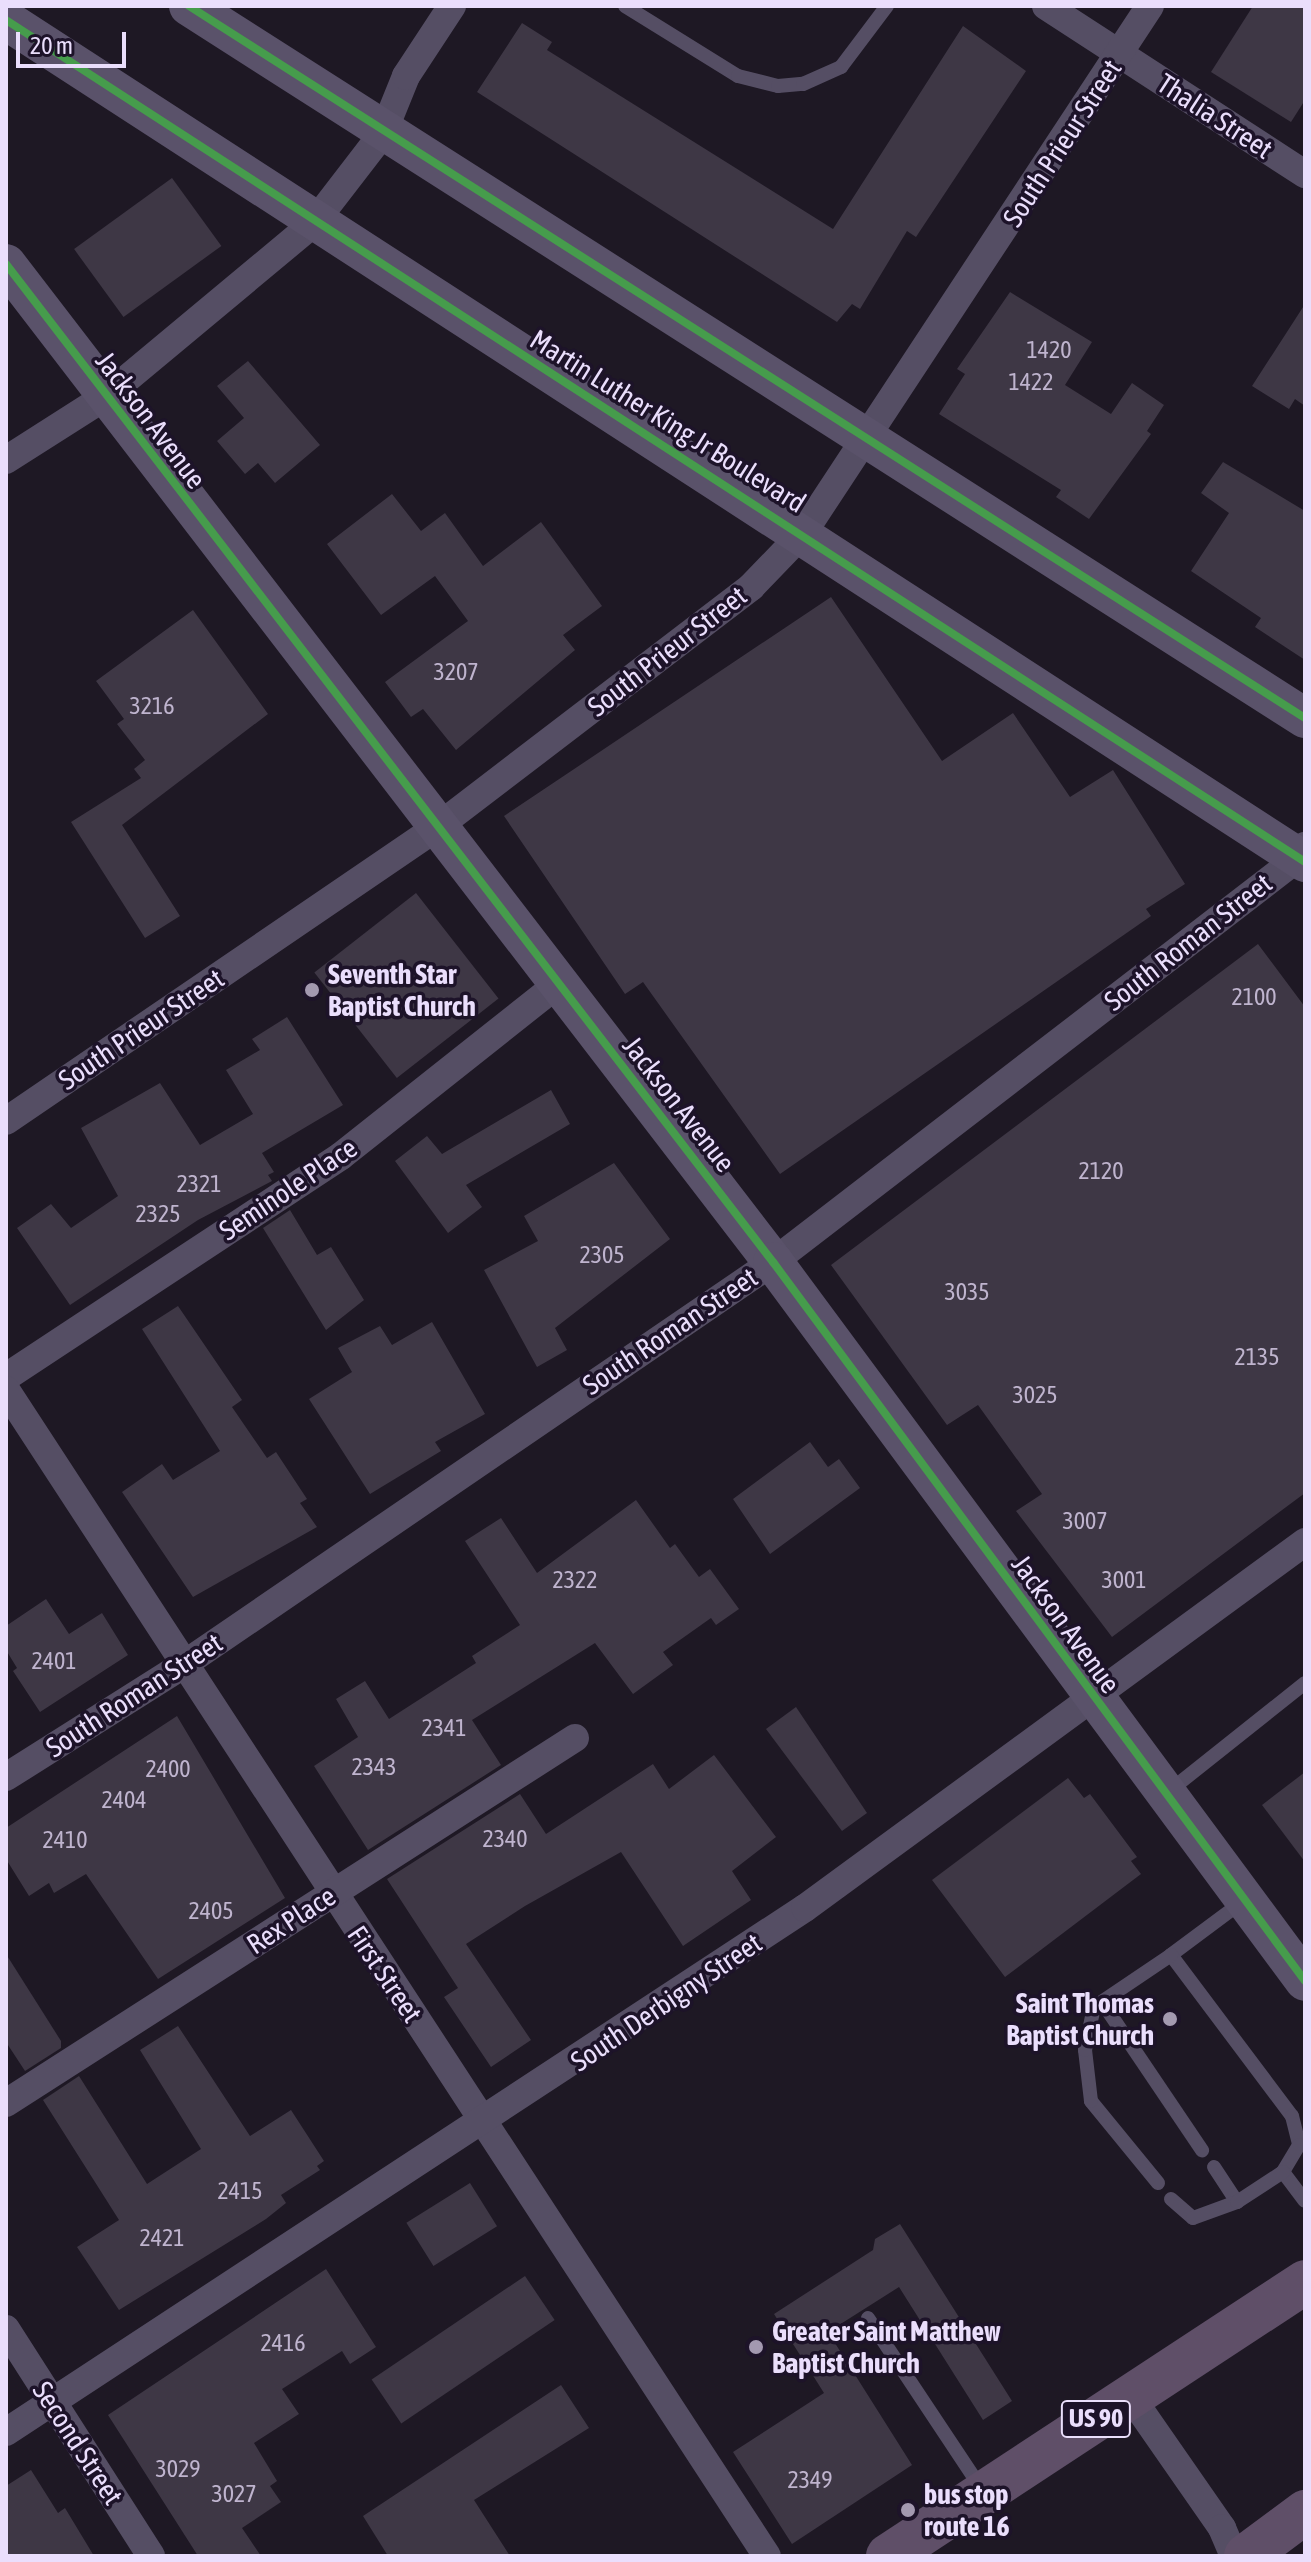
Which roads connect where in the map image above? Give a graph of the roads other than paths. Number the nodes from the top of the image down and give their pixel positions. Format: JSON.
{"nodes":[{"id":1,"x":189,"y":6,"type":"edge"},
{"id":2,"x":452,"y":6,"type":"edge"},
{"id":3,"x":625,"y":6,"type":"edge"},
{"id":4,"x":887,"y":6,"type":"edge"},
{"id":5,"x":1046,"y":6,"type":"edge"},
{"id":6,"x":1150,"y":6,"type":"edge"},
{"id":7,"x":6,"y":20,"type":"edge"},
{"id":8,"x":1120,"y":55,"type":"junction"},
{"id":9,"x":383,"y":133,"type":"junction"},
{"id":10,"x":1305,"y":174,"type":"edge"},
{"id":11,"x":313,"y":224,"type":"junction"},
{"id":12,"x":6,"y":264,"type":"edge"},
{"id":13,"x":105,"y":397,"type":"junction"},
{"id":14,"x":867,"y":439,"type":"junction"},
{"id":15,"x":6,"y":460,"type":"edge"},
{"id":16,"x":803,"y":533,"type":"junction"},
{"id":17,"x":1305,"y":718,"type":"edge"},
{"id":18,"x":436,"y":828,"type":"junction"},
{"id":19,"x":1303,"y":861,"type":"edge"},
{"id":20,"x":558,"y":984,"type":"junction"},
{"id":21,"x":6,"y":1121,"type":"edge"},
{"id":22,"x":773,"y":1262,"type":"junction"},
{"id":23,"x":6,"y":1377,"type":"edge"},
{"id":24,"x":6,"y":1390,"type":"edge"},
{"id":25,"x":1305,"y":1542,"type":"edge"},
{"id":26,"x":183,"y":1665,"type":"junction"},
{"id":27,"x":1305,"y":1683,"type":"edge"},
{"id":28,"x":1095,"y":1701,"type":"junction"},
{"id":29,"x":575,"y":1738,"type":"dead end"},
{"id":30,"x":6,"y":1777,"type":"edge"},
{"id":31,"x":1165,"y":1794,"type":"junction"},
{"id":32,"x":332,"y":1894,"type":"junction"},
{"id":33,"x":1244,"y":1900,"type":"junction"},
{"id":34,"x":1171,"y":1955,"type":"junction"},
{"id":35,"x":1305,"y":1981,"type":"edge"},
{"id":36,"x":1102,"y":2002,"type":"junction"},
{"id":37,"x":6,"y":2103,"type":"edge"},
{"id":38,"x":484,"y":2123,"type":"junction"},
{"id":39,"x":1202,"y":2150,"type":"dead end"},
{"id":40,"x":1214,"y":2167,"type":"dead end"},
{"id":41,"x":1283,"y":2172,"type":"junction"},
{"id":42,"x":1158,"y":2183,"type":"dead end"},
{"id":43,"x":1171,"y":2199,"type":"dead end"},
{"id":44,"x":1305,"y":2201,"type":"edge"},
{"id":45,"x":1237,"y":2202,"type":"junction"},
{"id":46,"x":1305,"y":2282,"type":"edge"},
{"id":47,"x":868,"y":2318,"type":"dead end"},
{"id":48,"x":6,"y":2329,"type":"edge"},
{"id":49,"x":1131,"y":2397,"type":"junction"},
{"id":50,"x":51,"y":2403,"type":"junction"},
{"id":51,"x":6,"y":2432,"type":"edge"},
{"id":52,"x":984,"y":2492,"type":"junction"},
{"id":53,"x":1305,"y":2512,"type":"edge"},
{"id":54,"x":151,"y":2556,"type":"edge"},
{"id":55,"x":767,"y":2556,"type":"edge"},
{"id":56,"x":888,"y":2556,"type":"edge"},
{"id":57,"x":1234,"y":2556,"type":"edge"},
{"id":58,"x":1246,"y":2556,"type":"edge"}],
"edges":[{"from":1,"to":9,"type":"street"},
{"from":2,"to":9,"type":"street"},
{"from":3,"to":4,"type":"lane"},
{"from":5,"to":8,"type":"street","name":"Thalia Street"},
{"from":6,"to":8,"type":"street","name":"South Prieur Street"},
{"from":7,"to":11,"type":"street","name":"Martin Luther King Jr Boulevard"},
{"from":8,"to":10,"type":"street","name":"Thalia Street"},
{"from":8,"to":14,"type":"street","name":"South Prieur Street"},
{"from":9,"to":11,"type":"street"},
{"from":9,"to":14,"type":"street"},
{"from":11,"to":13,"type":"street"},
{"from":11,"to":16,"type":"street","name":"Martin Luther King Jr Boulevard"},
{"from":12,"to":13,"type":"street","name":"Jackson Avenue"},
{"from":13,"to":15,"type":"street"},
{"from":13,"to":18,"type":"street","name":"Jackson Avenue"},
{"from":14,"to":16,"type":"street","name":"South Prieur Street"},
{"from":14,"to":17,"type":"street"},
{"from":16,"to":18,"type":"street","name":"South Prieur Street"},
{"from":16,"to":19,"type":"street","name":"Martin Luther King Jr Boulevard"},
{"from":18,"to":20,"type":"street","name":"Jackson Avenue"},
{"from":18,"to":21,"type":"street","name":"South Prieur Street"},
{"from":19,"to":22,"type":"street","name":"South Roman Street"},
{"from":20,"to":22,"type":"street","name":"Jackson Avenue"},
{"from":20,"to":23,"type":"street","name":"Seminole Place"},
{"from":22,"to":26,"type":"street","name":"South Roman Street"},
{"from":22,"to":28,"type":"street","name":"Jackson Avenue"},
{"from":24,"to":26,"type":"street","name":"First Street"},
{"from":25,"to":28,"type":"street","name":"South Derbigny Street"},
{"from":26,"to":30,"type":"street","name":"South Roman Street"},
{"from":26,"to":32,"type":"street","name":"First Street"},
{"from":27,"to":31,"type":"lane"},
{"from":28,"to":31,"type":"street","name":"Jackson Avenue"},
{"from":28,"to":38,"type":"street","name":"South Derbigny Street"},
{"from":29,"to":32,"type":"street","name":"Rex Place"},
{"from":31,"to":33,"type":"street","name":"Jackson Avenue"},
{"from":32,"to":37,"type":"street","name":"Rex Place"},
{"from":32,"to":38,"type":"street","name":"First Street"},
{"from":33,"to":34,"type":"lane"},
{"from":33,"to":35,"type":"street","name":"Jackson Avenue"},
{"from":34,"to":36,"type":"lane"},
{"from":34,"to":41,"type":"lane"},
{"from":36,"to":39,"type":"lane"},
{"from":36,"to":42,"type":"lane"},
{"from":38,"to":50,"type":"street","name":"South Derbigny Street"},
{"from":38,"to":55,"type":"street","name":"First Street"},
{"from":40,"to":45,"type":"lane"},
{"from":41,"to":44,"type":"lane"},
{"from":41,"to":45,"type":"lane"},
{"from":43,"to":45,"type":"lane"},
{"from":46,"to":49,"type":"main road","number":"US 90"},
{"from":47,"to":52,"type":"lane"},
{"from":48,"to":50,"type":"street","name":"Second Street"},
{"from":49,"to":52,"type":"main road","number":"US 90"},
{"from":49,"to":57,"type":"street"},
{"from":50,"to":51,"type":"street","name":"South Derbigny Street"},
{"from":50,"to":54,"type":"street","name":"Second Street"},
{"from":52,"to":56,"type":"main road","number":"US 90"},
{"from":53,"to":58,"type":"main road"}]}
